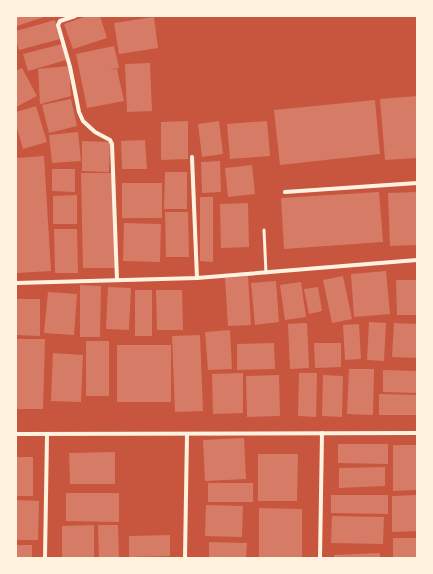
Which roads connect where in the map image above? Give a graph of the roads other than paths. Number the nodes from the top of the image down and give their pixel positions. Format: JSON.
{"nodes":[{"id":1,"x":75,"y":16,"type":"edge"},
{"id":2,"x":192,"y":157,"type":"dead end"},
{"id":3,"x":417,"y":182,"type":"edge"},
{"id":4,"x":284,"y":192,"type":"dead end"},
{"id":5,"x":264,"y":230,"type":"dead end"},
{"id":6,"x":417,"y":260,"type":"edge"},
{"id":7,"x":266,"y":273,"type":"junction"},
{"id":8,"x":197,"y":278,"type":"junction"},
{"id":9,"x":117,"y":280,"type":"junction"},
{"id":10,"x":16,"y":283,"type":"edge"},
{"id":11,"x":322,"y":433,"type":"junction"},
{"id":12,"x":16,"y":434,"type":"edge"},
{"id":13,"x":187,"y":434,"type":"junction"},
{"id":14,"x":417,"y":434,"type":"edge"},
{"id":15,"x":47,"y":435,"type":"junction"},
{"id":16,"x":45,"y":558,"type":"edge"},
{"id":17,"x":185,"y":558,"type":"edge"},
{"id":18,"x":320,"y":558,"type":"edge"}],
"edges":[{"from":1,"to":9,"type":"street"},
{"from":2,"to":8,"type":"street"},
{"from":3,"to":4,"type":"street"},
{"from":5,"to":7,"type":"lane"},
{"from":6,"to":7,"type":"street"},
{"from":7,"to":8,"type":"street"},
{"from":8,"to":9,"type":"street"},
{"from":9,"to":10,"type":"street"},
{"from":11,"to":13,"type":"street"},
{"from":11,"to":14,"type":"street"},
{"from":11,"to":18,"type":"street"},
{"from":12,"to":15,"type":"street"},
{"from":13,"to":15,"type":"street"},
{"from":13,"to":17,"type":"street"},
{"from":15,"to":16,"type":"street"}]}
